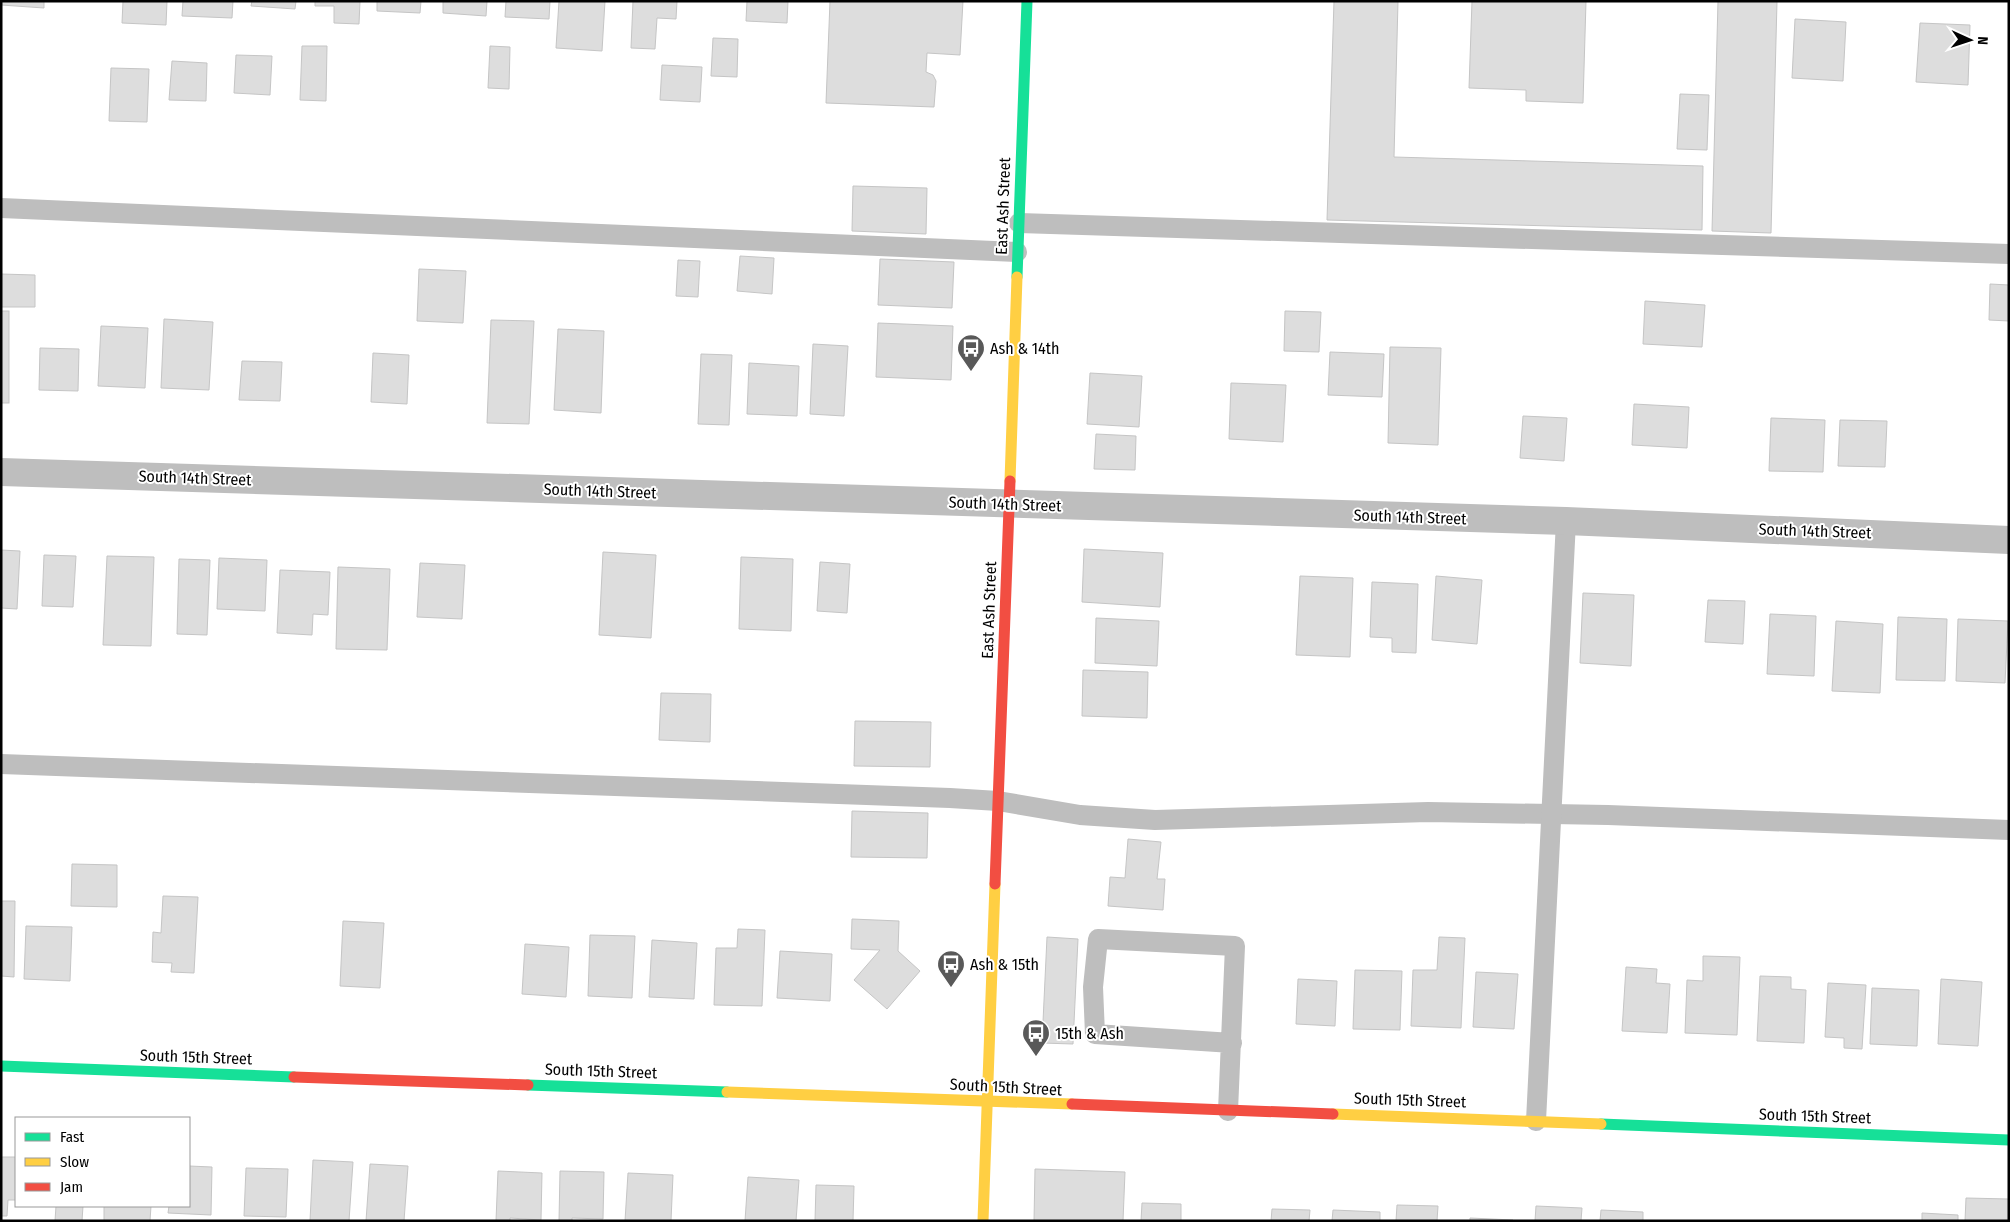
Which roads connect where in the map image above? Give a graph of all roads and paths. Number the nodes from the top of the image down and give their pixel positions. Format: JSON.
{"nodes":[{"id":1,"x":1027,"y":1,"type":"edge"},
{"id":2,"x":1,"y":208,"type":"edge"},
{"id":3,"x":1019,"y":223,"type":"junction"},
{"id":4,"x":1017,"y":252,"type":"junction"},
{"id":5,"x":2009,"y":254,"type":"edge"},
{"id":6,"x":1,"y":472,"type":"edge"},
{"id":7,"x":1009,"y":505,"type":"junction"},
{"id":8,"x":1566,"y":521,"type":"junction"},
{"id":9,"x":2009,"y":540,"type":"edge"},
{"id":10,"x":1,"y":764,"type":"edge"},
{"id":11,"x":998,"y":801,"type":"junction"},
{"id":12,"x":1550,"y":814,"type":"junction"},
{"id":13,"x":2009,"y":830,"type":"edge"},
{"id":14,"x":1232,"y":1043,"type":"junction"},
{"id":15,"x":1,"y":1066,"type":"edge"},
{"id":16,"x":987,"y":1102,"type":"junction"},
{"id":17,"x":1228,"y":1111,"type":"junction"},
{"id":18,"x":1536,"y":1121,"type":"junction"},
{"id":19,"x":2009,"y":1140,"type":"edge"},
{"id":20,"x":983,"y":1221,"type":"edge"}],
"edges":[{"from":1,"to":3,"type":"street","name":"East Ash Street"},
{"from":2,"to":4,"type":"lane"},
{"from":3,"to":4,"type":"street","name":"East Ash Street"},
{"from":3,"to":5,"type":"lane"},
{"from":4,"to":7,"type":"street","name":"East Ash Street"},
{"from":6,"to":7,"type":"street","name":"South 14th Street"},
{"from":7,"to":8,"type":"street","name":"South 14th Street"},
{"from":7,"to":11,"type":"street","name":"East Ash Street"},
{"from":8,"to":9,"type":"street","name":"South 14th Street"},
{"from":8,"to":12,"type":"lane"},
{"from":10,"to":11,"type":"lane"},
{"from":11,"to":12,"type":"lane"},
{"from":11,"to":16,"type":"street","name":"East Ash Street"},
{"from":12,"to":13,"type":"lane"},
{"from":12,"to":18,"type":"lane"},
{"from":14,"to":14,"type":"lane"},
{"from":14,"to":17,"type":"lane"},
{"from":15,"to":16,"type":"street","name":"South 15th Street"},
{"from":16,"to":17,"type":"street","name":"South 15th Street"},
{"from":16,"to":20,"type":"street","name":"East Ash Street"},
{"from":17,"to":18,"type":"street","name":"South 15th Street"},
{"from":18,"to":19,"type":"street","name":"South 15th Street"}]}
